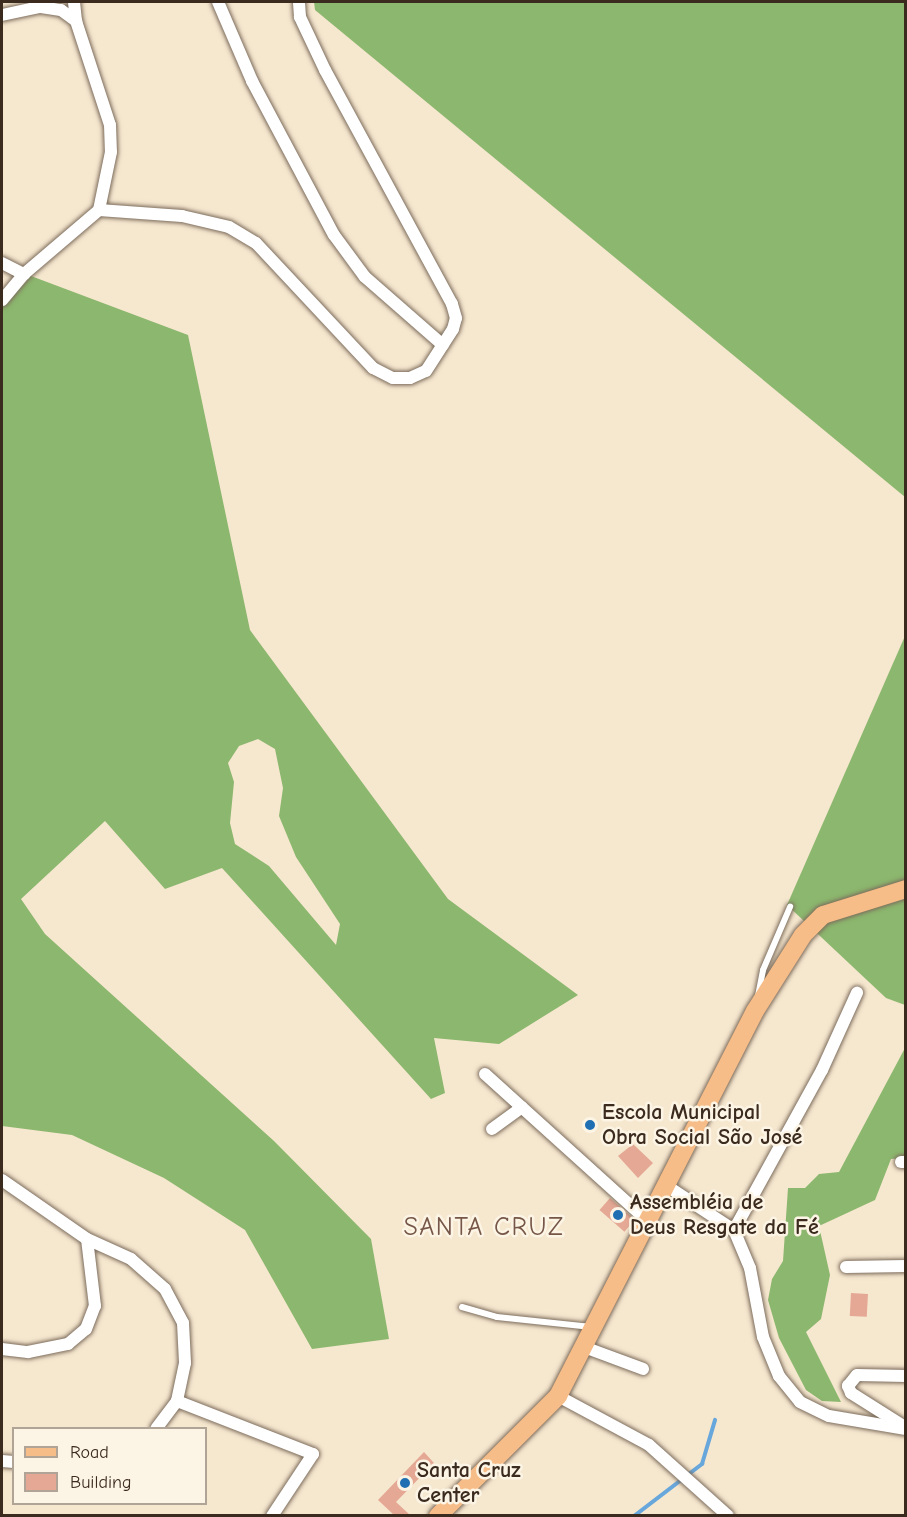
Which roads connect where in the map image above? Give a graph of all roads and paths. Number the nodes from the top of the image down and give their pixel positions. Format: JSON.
{"nodes":[{"id":1,"x":74,"y":2,"type":"edge"},
{"id":2,"x":218,"y":2,"type":"edge"},
{"id":3,"x":299,"y":2,"type":"edge"},
{"id":4,"x":2,"y":15,"type":"edge"},
{"id":5,"x":76,"y":21,"type":"junction"},
{"id":6,"x":99,"y":210,"type":"junction"},
{"id":7,"x":2,"y":263,"type":"edge"},
{"id":8,"x":24,"y":274,"type":"junction"},
{"id":9,"x":2,"y":300,"type":"edge"},
{"id":10,"x":443,"y":345,"type":"junction"},
{"id":11,"x":906,"y":889,"type":"edge"},
{"id":12,"x":790,"y":907,"type":"dead end"},
{"id":13,"x":857,"y":993,"type":"dead end"},
{"id":14,"x":755,"y":1011,"type":"junction"},
{"id":15,"x":485,"y":1074,"type":"dead end"},
{"id":16,"x":522,"y":1107,"type":"junction"},
{"id":17,"x":492,"y":1129,"type":"dead end"},
{"id":18,"x":2,"y":1180,"type":"edge"},
{"id":19,"x":667,"y":1186,"type":"junction"},
{"id":20,"x":649,"y":1222,"type":"junction"},
{"id":21,"x":734,"y":1230,"type":"junction"},
{"id":22,"x":87,"y":1239,"type":"junction"},
{"id":23,"x":906,"y":1266,"type":"edge"},
{"id":24,"x":846,"y":1267,"type":"dead end"},
{"id":25,"x":462,"y":1307,"type":"dead end"},
{"id":26,"x":594,"y":1327,"type":"junction"},
{"id":27,"x":584,"y":1347,"type":"junction"},
{"id":28,"x":2,"y":1349,"type":"edge"},
{"id":29,"x":642,"y":1369,"type":"dead end"},
{"id":30,"x":906,"y":1376,"type":"edge"},
{"id":31,"x":558,"y":1396,"type":"junction"},
{"id":32,"x":177,"y":1401,"type":"junction"},
{"id":33,"x":158,"y":1427,"type":"edge"},
{"id":34,"x":906,"y":1428,"type":"edge"},
{"id":35,"x":272,"y":1515,"type":"edge"},
{"id":36,"x":438,"y":1515,"type":"edge"},
{"id":37,"x":728,"y":1515,"type":"edge"}],
"edges":[{"from":1,"to":5,"type":"street"},
{"from":2,"to":10,"type":"street"},
{"from":3,"to":10,"type":"street"},
{"from":4,"to":5,"type":"street"},
{"from":5,"to":6,"type":"street"},
{"from":6,"to":8,"type":"street"},
{"from":6,"to":10,"type":"street"},
{"from":7,"to":8,"type":"street"},
{"from":8,"to":9,"type":"street"},
{"from":11,"to":14,"type":"main road"},
{"from":12,"to":14,"type":"lane"},
{"from":13,"to":21,"type":"street"},
{"from":14,"to":19,"type":"main road"},
{"from":15,"to":16,"type":"street"},
{"from":16,"to":17,"type":"street"},
{"from":16,"to":20,"type":"street"},
{"from":18,"to":22,"type":"street"},
{"from":19,"to":20,"type":"main road"},
{"from":19,"to":21,"type":"street"},
{"from":20,"to":26,"type":"main road"},
{"from":21,"to":34,"type":"street"},
{"from":22,"to":28,"type":"street"},
{"from":22,"to":32,"type":"street"},
{"from":23,"to":24,"type":"street"},
{"from":25,"to":26,"type":"lane"},
{"from":26,"to":27,"type":"main road"},
{"from":27,"to":29,"type":"street"},
{"from":27,"to":31,"type":"main road"},
{"from":30,"to":34,"type":"street"},
{"from":31,"to":36,"type":"main road"},
{"from":31,"to":37,"type":"street"},
{"from":32,"to":33,"type":"street"},
{"from":32,"to":35,"type":"street"}]}
